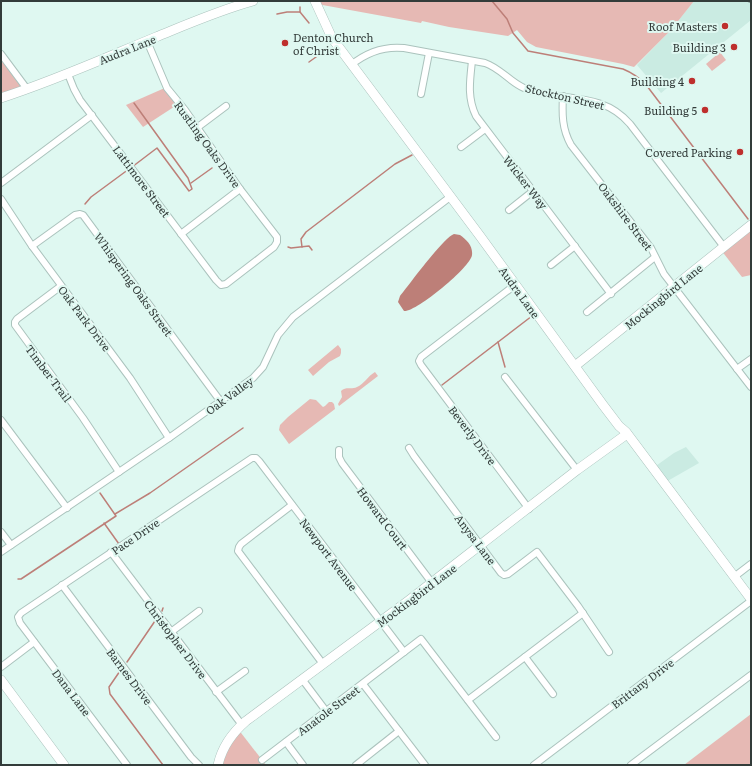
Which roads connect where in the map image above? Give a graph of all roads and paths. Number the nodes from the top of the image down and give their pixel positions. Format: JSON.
{"nodes":[{"id":1,"x":253,"y":1,"type":"edge"},
{"id":2,"x":315,"y":1,"type":"edge"},
{"id":3,"x":147,"y":41,"type":"junction"},
{"id":4,"x":429,"y":53,"type":"junction"},
{"id":5,"x":1,"y":54,"type":"edge"},
{"id":6,"x":472,"y":61,"type":"junction"},
{"id":7,"x":352,"y":64,"type":"junction"},
{"id":8,"x":68,"y":74,"type":"junction"},
{"id":9,"x":27,"y":89,"type":"junction"},
{"id":10,"x":421,"y":94,"type":"dead end"},
{"id":11,"x":564,"y":96,"type":"junction"},
{"id":12,"x":1,"y":98,"type":"edge"},
{"id":13,"x":226,"y":106,"type":"dead end"},
{"id":14,"x":92,"y":115,"type":"junction"},
{"id":15,"x":198,"y":127,"type":"junction"},
{"id":16,"x":485,"y":129,"type":"junction"},
{"id":17,"x":461,"y":147,"type":"dead end"},
{"id":18,"x":1,"y":183,"type":"edge"},
{"id":19,"x":240,"y":189,"type":"junction"},
{"id":20,"x":533,"y":192,"type":"junction"},
{"id":21,"x":450,"y":197,"type":"junction"},
{"id":22,"x":1,"y":199,"type":"edge"},
{"id":23,"x":509,"y":210,"type":"dead end"},
{"id":24,"x":751,"y":226,"type":"edge"},
{"id":25,"x":181,"y":234,"type":"junction"},
{"id":26,"x":32,"y":246,"type":"junction"},
{"id":27,"x":575,"y":246,"type":"junction"},
{"id":28,"x":724,"y":247,"type":"junction"},
{"id":29,"x":656,"y":257,"type":"junction"},
{"id":30,"x":551,"y":265,"type":"dead end"},
{"id":31,"x":221,"y":285,"type":"joint"},
{"id":32,"x":515,"y":285,"type":"junction"},
{"id":33,"x":61,"y":286,"type":"junction"},
{"id":34,"x":674,"y":287,"type":"junction"},
{"id":35,"x":611,"y":294,"type":"junction"},
{"id":36,"x":587,"y":312,"type":"dead end"},
{"id":37,"x":751,"y":359,"type":"edge"},
{"id":38,"x":575,"y":366,"type":"junction"},
{"id":39,"x":737,"y":369,"type":"junction"},
{"id":40,"x":506,"y":377,"type":"dead end"},
{"id":41,"x":751,"y":387,"type":"edge"},
{"id":42,"x":221,"y":402,"type":"junction"},
{"id":43,"x":1,"y":420,"type":"edge"},
{"id":44,"x":627,"y":434,"type":"junction"},
{"id":45,"x":169,"y":438,"type":"junction"},
{"id":46,"x":409,"y":448,"type":"dead end"},
{"id":47,"x":339,"y":450,"type":"dead end"},
{"id":48,"x":254,"y":457,"type":"joint"},
{"id":49,"x":577,"y":470,"type":"junction"},
{"id":50,"x":119,"y":472,"type":"junction"},
{"id":51,"x":292,"y":505,"type":"junction"},
{"id":52,"x":66,"y":508,"type":"junction"},
{"id":53,"x":529,"y":509,"type":"junction"},
{"id":54,"x":1,"y":532,"type":"edge"},
{"id":55,"x":11,"y":545,"type":"junction"},
{"id":56,"x":481,"y":546,"type":"junction"},
{"id":57,"x":1,"y":552,"type":"edge"},
{"id":58,"x":111,"y":552,"type":"junction"},
{"id":59,"x":751,"y":564,"type":"edge"},
{"id":60,"x":734,"y":577,"type":"junction"},
{"id":61,"x":432,"y":583,"type":"junction"},
{"id":62,"x":62,"y":585,"type":"junction"},
{"id":63,"x":751,"y":600,"type":"edge"},
{"id":64,"x":199,"y":612,"type":"dead end"},
{"id":65,"x":583,"y":613,"type":"junction"},
{"id":66,"x":18,"y":617,"type":"joint"},
{"id":67,"x":380,"y":622,"type":"junction"},
{"id":68,"x":171,"y":632,"type":"junction"},
{"id":69,"x":34,"y":642,"type":"junction"},
{"id":70,"x":404,"y":652,"type":"junction"},
{"id":71,"x":609,"y":652,"type":"dead end"},
{"id":72,"x":524,"y":657,"type":"junction"},
{"id":73,"x":323,"y":664,"type":"junction"},
{"id":74,"x":1,"y":666,"type":"edge"},
{"id":75,"x":245,"y":671,"type":"dead end"},
{"id":76,"x":751,"y":674,"type":"edge"},
{"id":77,"x":302,"y":679,"type":"junction"},
{"id":78,"x":1,"y":680,"type":"edge"},
{"id":79,"x":363,"y":684,"type":"junction"},
{"id":80,"x":216,"y":692,"type":"junction"},
{"id":81,"x":553,"y":694,"type":"dead end"},
{"id":82,"x":468,"y":700,"type":"junction"},
{"id":83,"x":326,"y":711,"type":"junction"},
{"id":84,"x":242,"y":725,"type":"junction"},
{"id":85,"x":400,"y":732,"type":"junction"},
{"id":86,"x":496,"y":737,"type":"dead end"},
{"id":87,"x":286,"y":742,"type":"junction"},
{"id":88,"x":262,"y":760,"type":"dead end"},
{"id":89,"x":64,"y":765,"type":"edge"},
{"id":90,"x":127,"y":765,"type":"edge"},
{"id":91,"x":199,"y":765,"type":"edge"},
{"id":92,"x":218,"y":765,"type":"edge"},
{"id":93,"x":303,"y":765,"type":"edge"},
{"id":94,"x":356,"y":765,"type":"edge"},
{"id":95,"x":425,"y":765,"type":"edge"},
{"id":96,"x":534,"y":765,"type":"edge"},
{"id":97,"x":631,"y":765,"type":"edge"}],
"edges":[{"from":1,"to":3,"type":"street","name":"Audra Lane"},
{"from":2,"to":7,"type":"street","name":"Audra Lane"},
{"from":3,"to":8,"type":"street","name":"Audra Lane"},
{"from":3,"to":15,"type":"street","name":"Rustling Oaks Drive"},
{"from":4,"to":6,"type":"street","name":"Stockton Street"},
{"from":4,"to":7,"type":"street","name":"Stockton Street"},
{"from":4,"to":10,"type":"street"},
{"from":5,"to":9,"type":"street"},
{"from":6,"to":11,"type":"street","name":"Stockton Street"},
{"from":6,"to":16,"type":"street","name":"Wicker Way"},
{"from":7,"to":21,"type":"street","name":"Audra Lane"},
{"from":8,"to":9,"type":"street","name":"Audra Lane"},
{"from":8,"to":14,"type":"street","name":"Lattimore Street"},
{"from":9,"to":12,"type":"street","name":"Audra Lane"},
{"from":11,"to":28,"type":"street","name":"Stockton Street"},
{"from":11,"to":29,"type":"street","name":"Oakshire Street"},
{"from":13,"to":15,"type":"street"},
{"from":14,"to":18,"type":"street"},
{"from":14,"to":25,"type":"street","name":"Lattimore Street"},
{"from":15,"to":19,"type":"street","name":"Rustling Oaks Drive"},
{"from":16,"to":17,"type":"street"},
{"from":16,"to":20,"type":"street","name":"Wicker Way"},
{"from":19,"to":25,"type":"street"},
{"from":19,"to":31,"type":"street","name":"Rustling Oaks Drive"},
{"from":20,"to":23,"type":"street"},
{"from":20,"to":27,"type":"street","name":"Wicker Way"},
{"from":21,"to":32,"type":"street","name":"Audra Lane"},
{"from":21,"to":42,"type":"street","name":"Oak Valley"},
{"from":22,"to":26,"type":"street","name":"Oak Park Drive"},
{"from":24,"to":28,"type":"street","name":"Mockingbird Lane"},
{"from":25,"to":31,"type":"street","name":"Lattimore Street"},
{"from":26,"to":33,"type":"street","name":"Oak Park Drive"},
{"from":26,"to":42,"type":"street","name":"Whispering Oaks Street"},
{"from":27,"to":30,"type":"street"},
{"from":27,"to":35,"type":"street","name":"Wicker Way"},
{"from":28,"to":34,"type":"street","name":"Mockingbird Lane"},
{"from":29,"to":34,"type":"street","name":"Oakshire Street"},
{"from":29,"to":35,"type":"street"},
{"from":32,"to":38,"type":"street","name":"Audra Lane"},
{"from":32,"to":53,"type":"street","name":"Beverly Drive"},
{"from":33,"to":45,"type":"street","name":"Oak Park Drive"},
{"from":33,"to":50,"type":"street","name":"Timber Trail"},
{"from":34,"to":38,"type":"street","name":"Mockingbird Lane"},
{"from":34,"to":39,"type":"street","name":"Oakshire Street"},
{"from":35,"to":36,"type":"street"},
{"from":37,"to":39,"type":"street"},
{"from":38,"to":44,"type":"street","name":"Audra Lane"},
{"from":39,"to":41,"type":"street","name":"Oakshire Street"},
{"from":40,"to":49,"type":"street"},
{"from":42,"to":45,"type":"street","name":"Oak Valley"},
{"from":43,"to":52,"type":"street"},
{"from":44,"to":49,"type":"street","name":"Mockingbird Lane"},
{"from":44,"to":60,"type":"street","name":"Audra Lane"},
{"from":45,"to":50,"type":"street","name":"Oak Valley"},
{"from":46,"to":56,"type":"street","name":"Anysa Lane"},
{"from":47,"to":61,"type":"street","name":"Howard Court"},
{"from":48,"to":51,"type":"street","name":"Newport Avenue"},
{"from":48,"to":58,"type":"street","name":"Pace Drive"},
{"from":49,"to":53,"type":"street","name":"Mockingbird Lane"},
{"from":50,"to":52,"type":"street","name":"Oak Valley"},
{"from":51,"to":67,"type":"street","name":"Newport Avenue"},
{"from":51,"to":73,"type":"street"},
{"from":52,"to":55,"type":"street","name":"Oak Valley"},
{"from":53,"to":56,"type":"street","name":"Mockingbird Lane"},
{"from":54,"to":55,"type":"street"},
{"from":55,"to":57,"type":"street","name":"Oak Valley"},
{"from":56,"to":61,"type":"street","name":"Mockingbird Lane"},
{"from":56,"to":65,"type":"street","name":"Anysa Lane"},
{"from":58,"to":62,"type":"street","name":"Pace Drive"},
{"from":58,"to":68,"type":"street","name":"Christopher Drive"},
{"from":59,"to":60,"type":"street"},
{"from":60,"to":63,"type":"street","name":"Audra Lane"},
{"from":61,"to":67,"type":"street","name":"Mockingbird Lane"},
{"from":62,"to":66,"type":"street","name":"Pace Drive"},
{"from":62,"to":91,"type":"street","name":"Barnes Drive"},
{"from":63,"to":96,"type":"street","name":"Brittany Drive"},
{"from":64,"to":68,"type":"street"},
{"from":65,"to":71,"type":"street","name":"Anysa Lane"},
{"from":65,"to":72,"type":"street"},
{"from":66,"to":69,"type":"street","name":"Dana Lane"},
{"from":67,"to":70,"type":"street","name":"Newport Avenue"},
{"from":67,"to":73,"type":"street","name":"Mockingbird Lane"},
{"from":68,"to":80,"type":"street","name":"Christopher Drive"},
{"from":69,"to":74,"type":"street"},
{"from":69,"to":90,"type":"street","name":"Dana Lane"},
{"from":70,"to":79,"type":"street","name":"Anatole Street"},
{"from":70,"to":82,"type":"street","name":"Anatole Street"},
{"from":72,"to":81,"type":"street"},
{"from":72,"to":82,"type":"street"},
{"from":73,"to":77,"type":"street","name":"Mockingbird Lane"},
{"from":75,"to":80,"type":"street"},
{"from":76,"to":97,"type":"street"},
{"from":77,"to":83,"type":"street"},
{"from":77,"to":84,"type":"street","name":"Mockingbird Lane"},
{"from":78,"to":89,"type":"street"},
{"from":79,"to":83,"type":"street","name":"Anatole Street"},
{"from":79,"to":85,"type":"street"},
{"from":80,"to":84,"type":"street","name":"Christopher Drive"},
{"from":82,"to":86,"type":"street"},
{"from":83,"to":87,"type":"street","name":"Anatole Street"},
{"from":84,"to":92,"type":"street","name":"Mockingbird Lane"},
{"from":85,"to":94,"type":"street"},
{"from":85,"to":95,"type":"street"},
{"from":87,"to":88,"type":"street","name":"Anatole Street"},
{"from":87,"to":93,"type":"street"}]}
